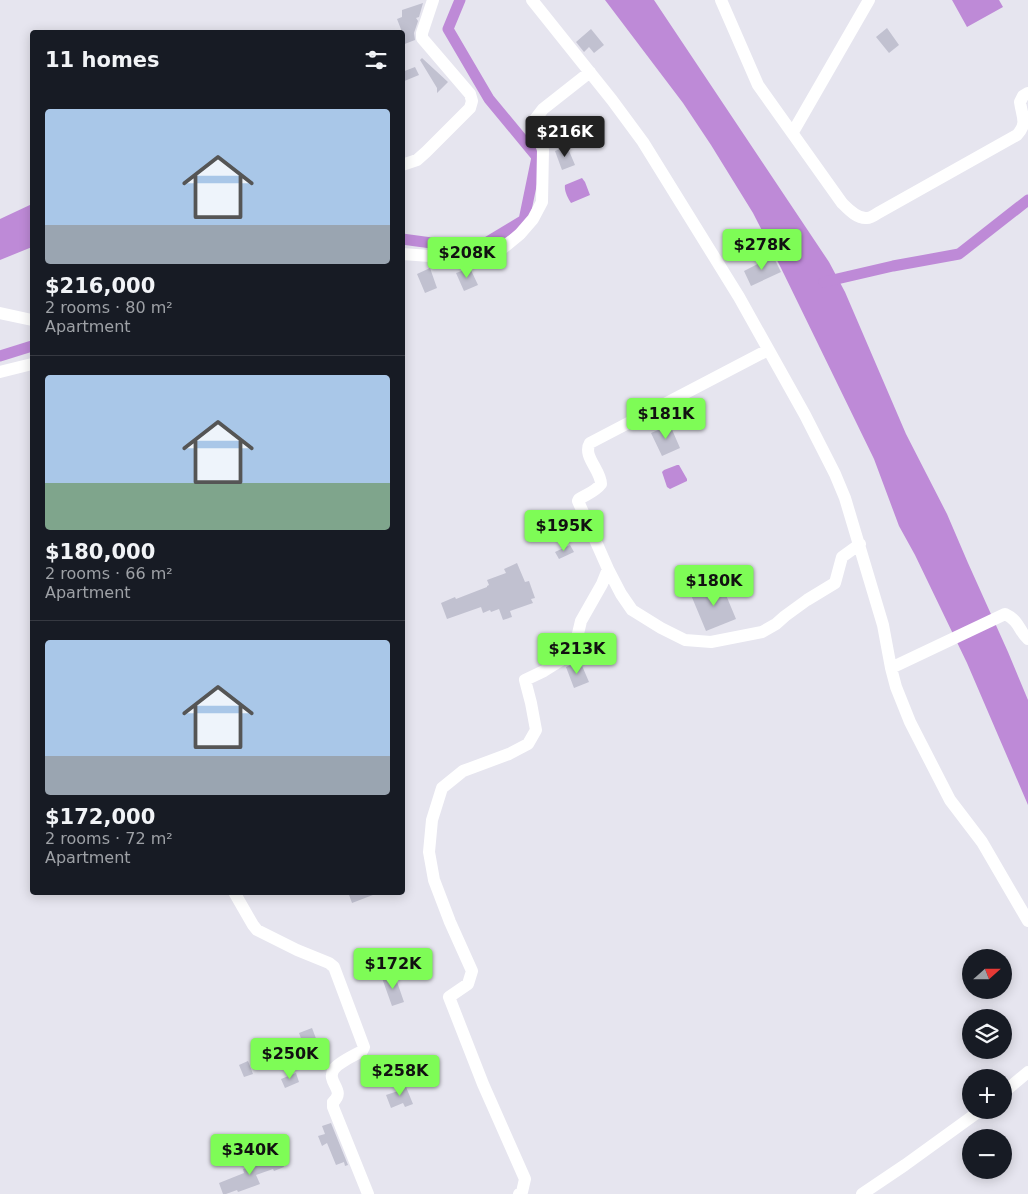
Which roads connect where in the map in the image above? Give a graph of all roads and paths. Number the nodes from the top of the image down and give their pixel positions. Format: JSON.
{"nodes":[{"id":1,"x":433,"y":0,"type":"edge"},
{"id":2,"x":532,"y":0,"type":"edge"},
{"id":3,"x":721,"y":0,"type":"edge"},
{"id":4,"x":869,"y":0,"type":"edge"},
{"id":5,"x":590,"y":72,"type":"junction"},
{"id":6,"x":1028,"y":93,"type":"edge"},
{"id":7,"x":793,"y":132,"type":"junction"},
{"id":8,"x":405,"y":164,"type":"edge"},
{"id":9,"x":405,"y":254,"type":"edge"},
{"id":10,"x":0,"y":313,"type":"edge"},
{"id":11,"x":30,"y":320,"type":"edge"},
{"id":12,"x":768,"y":350,"type":"junction"},
{"id":13,"x":30,"y":364,"type":"edge"},
{"id":14,"x":0,"y":372,"type":"edge"},
{"id":15,"x":860,"y":544,"type":"junction"},
{"id":16,"x":608,"y":569,"type":"junction"},
{"id":17,"x":1028,"y":639,"type":"edge"},
{"id":18,"x":891,"y":668,"type":"junction"},
{"id":19,"x":236,"y":895,"type":"edge"},
{"id":20,"x":1028,"y":921,"type":"edge"},
{"id":21,"x":1028,"y":1072,"type":"edge"},
{"id":22,"x":1012,"y":1085,"type":"edge"},
{"id":23,"x":969,"y":1119,"type":"edge"},
{"id":24,"x":368,"y":1194,"type":"edge"},
{"id":25,"x":519,"y":1194,"type":"edge"},
{"id":26,"x":862,"y":1194,"type":"edge"}],
"edges":[{"from":1,"to":8,"type":"street"},
{"from":2,"to":5,"type":"street"},
{"from":3,"to":7,"type":"street"},
{"from":4,"to":7,"type":"street"},
{"from":5,"to":9,"type":"street"},
{"from":5,"to":12,"type":"street"},
{"from":6,"to":7,"type":"street"},
{"from":10,"to":11,"type":"street"},
{"from":12,"to":15,"type":"street"},
{"from":12,"to":16,"type":"street"},
{"from":13,"to":14,"type":"street"},
{"from":15,"to":16,"type":"street"},
{"from":15,"to":18,"type":"street"},
{"from":16,"to":25,"type":"street"},
{"from":17,"to":18,"type":"street"},
{"from":18,"to":20,"type":"street"},
{"from":19,"to":24,"type":"street"},
{"from":21,"to":22,"type":"street"},
{"from":23,"to":26,"type":"street"}]}
